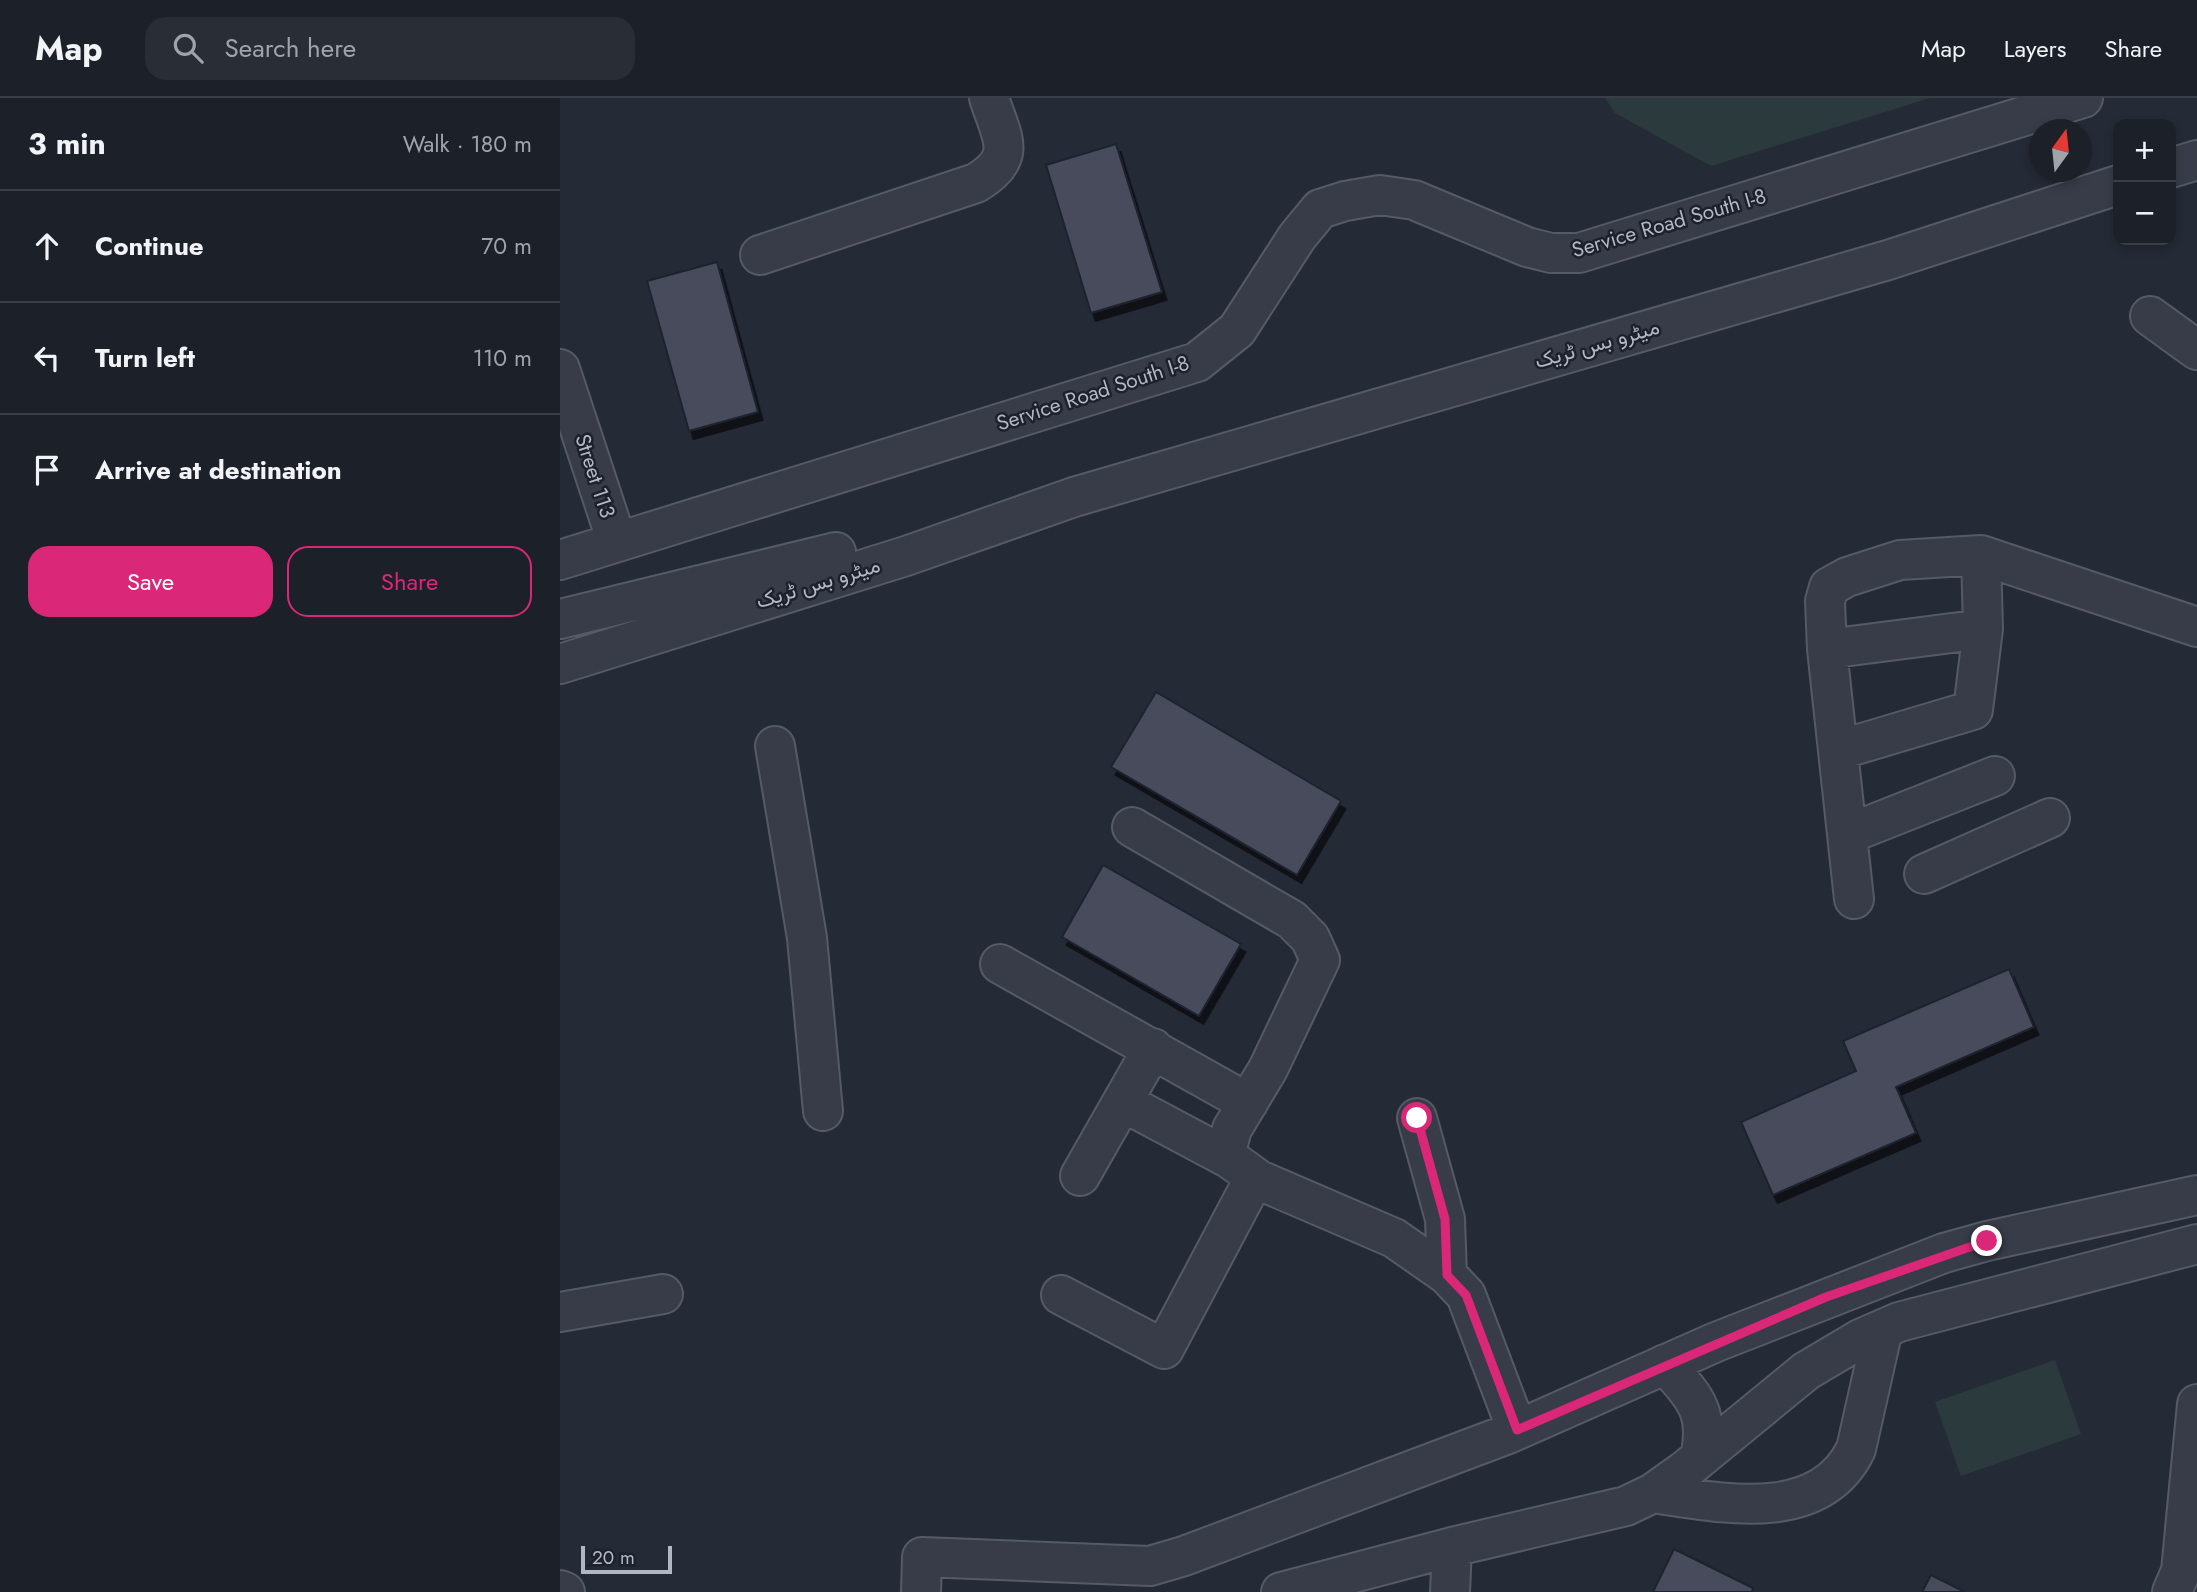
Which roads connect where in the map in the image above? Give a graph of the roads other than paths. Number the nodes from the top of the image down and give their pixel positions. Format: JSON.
{"nodes":[{"id":1,"x":989,"y":98,"type":"edge"},
{"id":2,"x":2083,"y":98,"type":"edge"},
{"id":3,"x":2197,"y":160,"type":"edge"},
{"id":4,"x":2176,"y":167,"type":"edge"},
{"id":5,"x":2113,"y":187,"type":"edge"},
{"id":6,"x":760,"y":256,"type":"dead end"},
{"id":7,"x":2150,"y":316,"type":"dead end"},
{"id":8,"x":2197,"y":350,"type":"edge"},
{"id":9,"x":560,"y":369,"type":"edge"},
{"id":10,"x":1073,"y":497,"type":"junction"},
{"id":11,"x":617,"y":542,"type":"junction"},
{"id":12,"x":1981,"y":555,"type":"junction"},
{"id":13,"x":560,"y":560,"type":"edge"},
{"id":14,"x":560,"y":619,"type":"edge"},
{"id":15,"x":2197,"y":627,"type":"edge"},
{"id":16,"x":1983,"y":629,"type":"junction"},
{"id":17,"x":1827,"y":649,"type":"junction"},
{"id":18,"x":560,"y":664,"type":"edge"},
{"id":19,"x":775,"y":746,"type":"dead end"},
{"id":20,"x":1839,"y":750,"type":"junction"},
{"id":21,"x":1994,"y":776,"type":"dead end"},
{"id":22,"x":2050,"y":818,"type":"dead end"},
{"id":23,"x":1132,"y":827,"type":"dead end"},
{"id":24,"x":1848,"y":834,"type":"junction"},
{"id":25,"x":1924,"y":874,"type":"dead end"},
{"id":26,"x":1854,"y":899,"type":"dead end"},
{"id":27,"x":1000,"y":964,"type":"dead end"},
{"id":28,"x":1153,"y":1048,"type":"junction"},
{"id":29,"x":1123,"y":1102,"type":"junction"},
{"id":30,"x":1248,"y":1103,"type":"junction"},
{"id":31,"x":823,"y":1111,"type":"dead end"},
{"id":32,"x":1417,"y":1118,"type":"dead end"},
{"id":33,"x":1242,"y":1168,"type":"junction"},
{"id":34,"x":1080,"y":1176,"type":"dead end"},
{"id":35,"x":2197,"y":1195,"type":"edge"},
{"id":36,"x":2197,"y":1244,"type":"edge"},
{"id":37,"x":1447,"y":1275,"type":"junction"},
{"id":38,"x":1881,"y":1277,"type":"junction"},
{"id":39,"x":663,"y":1294,"type":"dead end"},
{"id":40,"x":1061,"y":1295,"type":"dead end"},
{"id":41,"x":560,"y":1312,"type":"edge"},
{"id":42,"x":1891,"y":1325,"type":"junction"},
{"id":43,"x":1665,"y":1364,"type":"junction"},
{"id":44,"x":2197,"y":1404,"type":"edge"},
{"id":45,"x":1517,"y":1430,"type":"junction"},
{"id":46,"x":1700,"y":1458,"type":"junction"},
{"id":47,"x":1653,"y":1493,"type":"junction"},
{"id":48,"x":1452,"y":1547,"type":"junction"},
{"id":49,"x":1153,"y":1579,"type":"edge"},
{"id":50,"x":560,"y":1590,"type":"edge"},
{"id":51,"x":565,"y":1592,"type":"edge"},
{"id":52,"x":921,"y":1592,"type":"edge"},
{"id":53,"x":1281,"y":1592,"type":"edge"},
{"id":54,"x":1450,"y":1592,"type":"edge"},
{"id":55,"x":2172,"y":1592,"type":"edge"}],
"edges":[{"from":1,"to":6,"type":"street"},
{"from":2,"to":11,"type":"street","name":"Service Road South I-8"},
{"from":3,"to":4,"type":"street"},
{"from":5,"to":10,"type":"street","name":"میٹرو بس ٹریک"},
{"from":7,"to":8,"type":"street"},
{"from":9,"to":11,"type":"street","name":"Street 113"},
{"from":10,"to":14,"type":"street","name":"میٹرو بس ٹریک"},
{"from":10,"to":18,"type":"street","name":"میٹرو بس ٹریک"},
{"from":11,"to":13,"type":"street","name":"Service Road South I-8"},
{"from":12,"to":15,"type":"street"},
{"from":12,"to":16,"type":"street"},
{"from":12,"to":17,"type":"street"},
{"from":16,"to":17,"type":"street"},
{"from":16,"to":20,"type":"street"},
{"from":17,"to":20,"type":"street"},
{"from":19,"to":31,"type":"street"},
{"from":20,"to":24,"type":"street"},
{"from":21,"to":24,"type":"street"},
{"from":22,"to":25,"type":"street"},
{"from":23,"to":30,"type":"street"},
{"from":24,"to":26,"type":"street"},
{"from":27,"to":28,"type":"street"},
{"from":28,"to":29,"type":"street"},
{"from":28,"to":30,"type":"street"},
{"from":29,"to":33,"type":"street"},
{"from":29,"to":34,"type":"street"},
{"from":30,"to":33,"type":"street"},
{"from":32,"to":37,"type":"street"},
{"from":33,"to":37,"type":"street"},
{"from":33,"to":40,"type":"street"},
{"from":35,"to":38,"type":"street"},
{"from":36,"to":42,"type":"street"},
{"from":37,"to":45,"type":"street"},
{"from":38,"to":42,"type":"street"},
{"from":38,"to":43,"type":"street"},
{"from":39,"to":41,"type":"street"},
{"from":42,"to":46,"type":"street"},
{"from":42,"to":47,"type":"street"},
{"from":43,"to":45,"type":"street"},
{"from":43,"to":46,"type":"street"},
{"from":44,"to":55,"type":"street"},
{"from":45,"to":49,"type":"street"},
{"from":46,"to":47,"type":"street"},
{"from":47,"to":48,"type":"street"},
{"from":48,"to":53,"type":"street"},
{"from":48,"to":54,"type":"street"},
{"from":49,"to":52,"type":"street"},
{"from":50,"to":51,"type":"street"}]}
